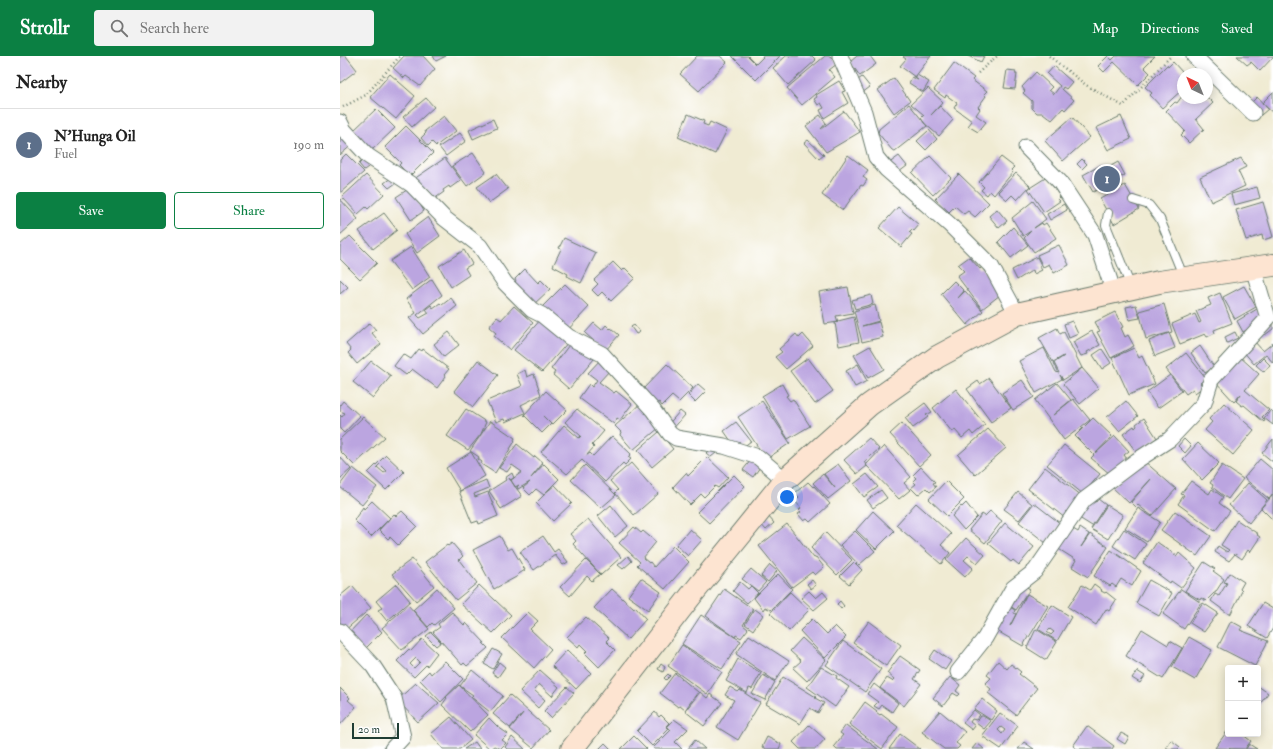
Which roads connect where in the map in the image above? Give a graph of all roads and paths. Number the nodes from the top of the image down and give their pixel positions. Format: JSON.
{"nodes":[{"id":1,"x":400,"y":56,"type":"edge"},
{"id":2,"x":840,"y":56,"type":"edge"},
{"id":3,"x":997,"y":56,"type":"edge"},
{"id":4,"x":1049,"y":56,"type":"edge"},
{"id":5,"x":1171,"y":56,"type":"edge"},
{"id":6,"x":1194,"y":56,"type":"edge"},
{"id":7,"x":978,"y":73,"type":"dead end"},
{"id":8,"x":340,"y":109,"type":"edge"},
{"id":9,"x":1253,"y":113,"type":"dead end"},
{"id":10,"x":340,"y":122,"type":"edge"},
{"id":11,"x":1026,"y":147,"type":"dead end"},
{"id":12,"x":1133,"y":200,"type":"dead end"},
{"id":13,"x":1108,"y":213,"type":"dead end"},
{"id":14,"x":1263,"y":266,"type":"edge"},
{"id":15,"x":1184,"y":279,"type":"junction"},
{"id":16,"x":1123,"y":291,"type":"junction"},
{"id":17,"x":1017,"y":314,"type":"junction"},
{"id":18,"x":785,"y":480,"type":"junction"},
{"id":19,"x":340,"y":630,"type":"edge"},
{"id":20,"x":958,"y":672,"type":"dead end"},
{"id":21,"x":392,"y":749,"type":"edge"},
{"id":22,"x":572,"y":749,"type":"edge"}],
"edges":[{"from":1,"to":8,"type":"path"},
{"from":2,"to":17,"type":"street"},
{"from":3,"to":7,"type":"path"},
{"from":4,"to":5,"type":"path"},
{"from":6,"to":9,"type":"street"},
{"from":10,"to":18,"type":"street"},
{"from":11,"to":16,"type":"street"},
{"from":12,"to":15,"type":"lane"},
{"from":13,"to":16,"type":"lane"},
{"from":14,"to":15,"type":"main road"},
{"from":14,"to":20,"type":"street"},
{"from":15,"to":16,"type":"main road"},
{"from":16,"to":17,"type":"main road"},
{"from":17,"to":18,"type":"main road"},
{"from":18,"to":22,"type":"main road"},
{"from":19,"to":21,"type":"street"}]}
